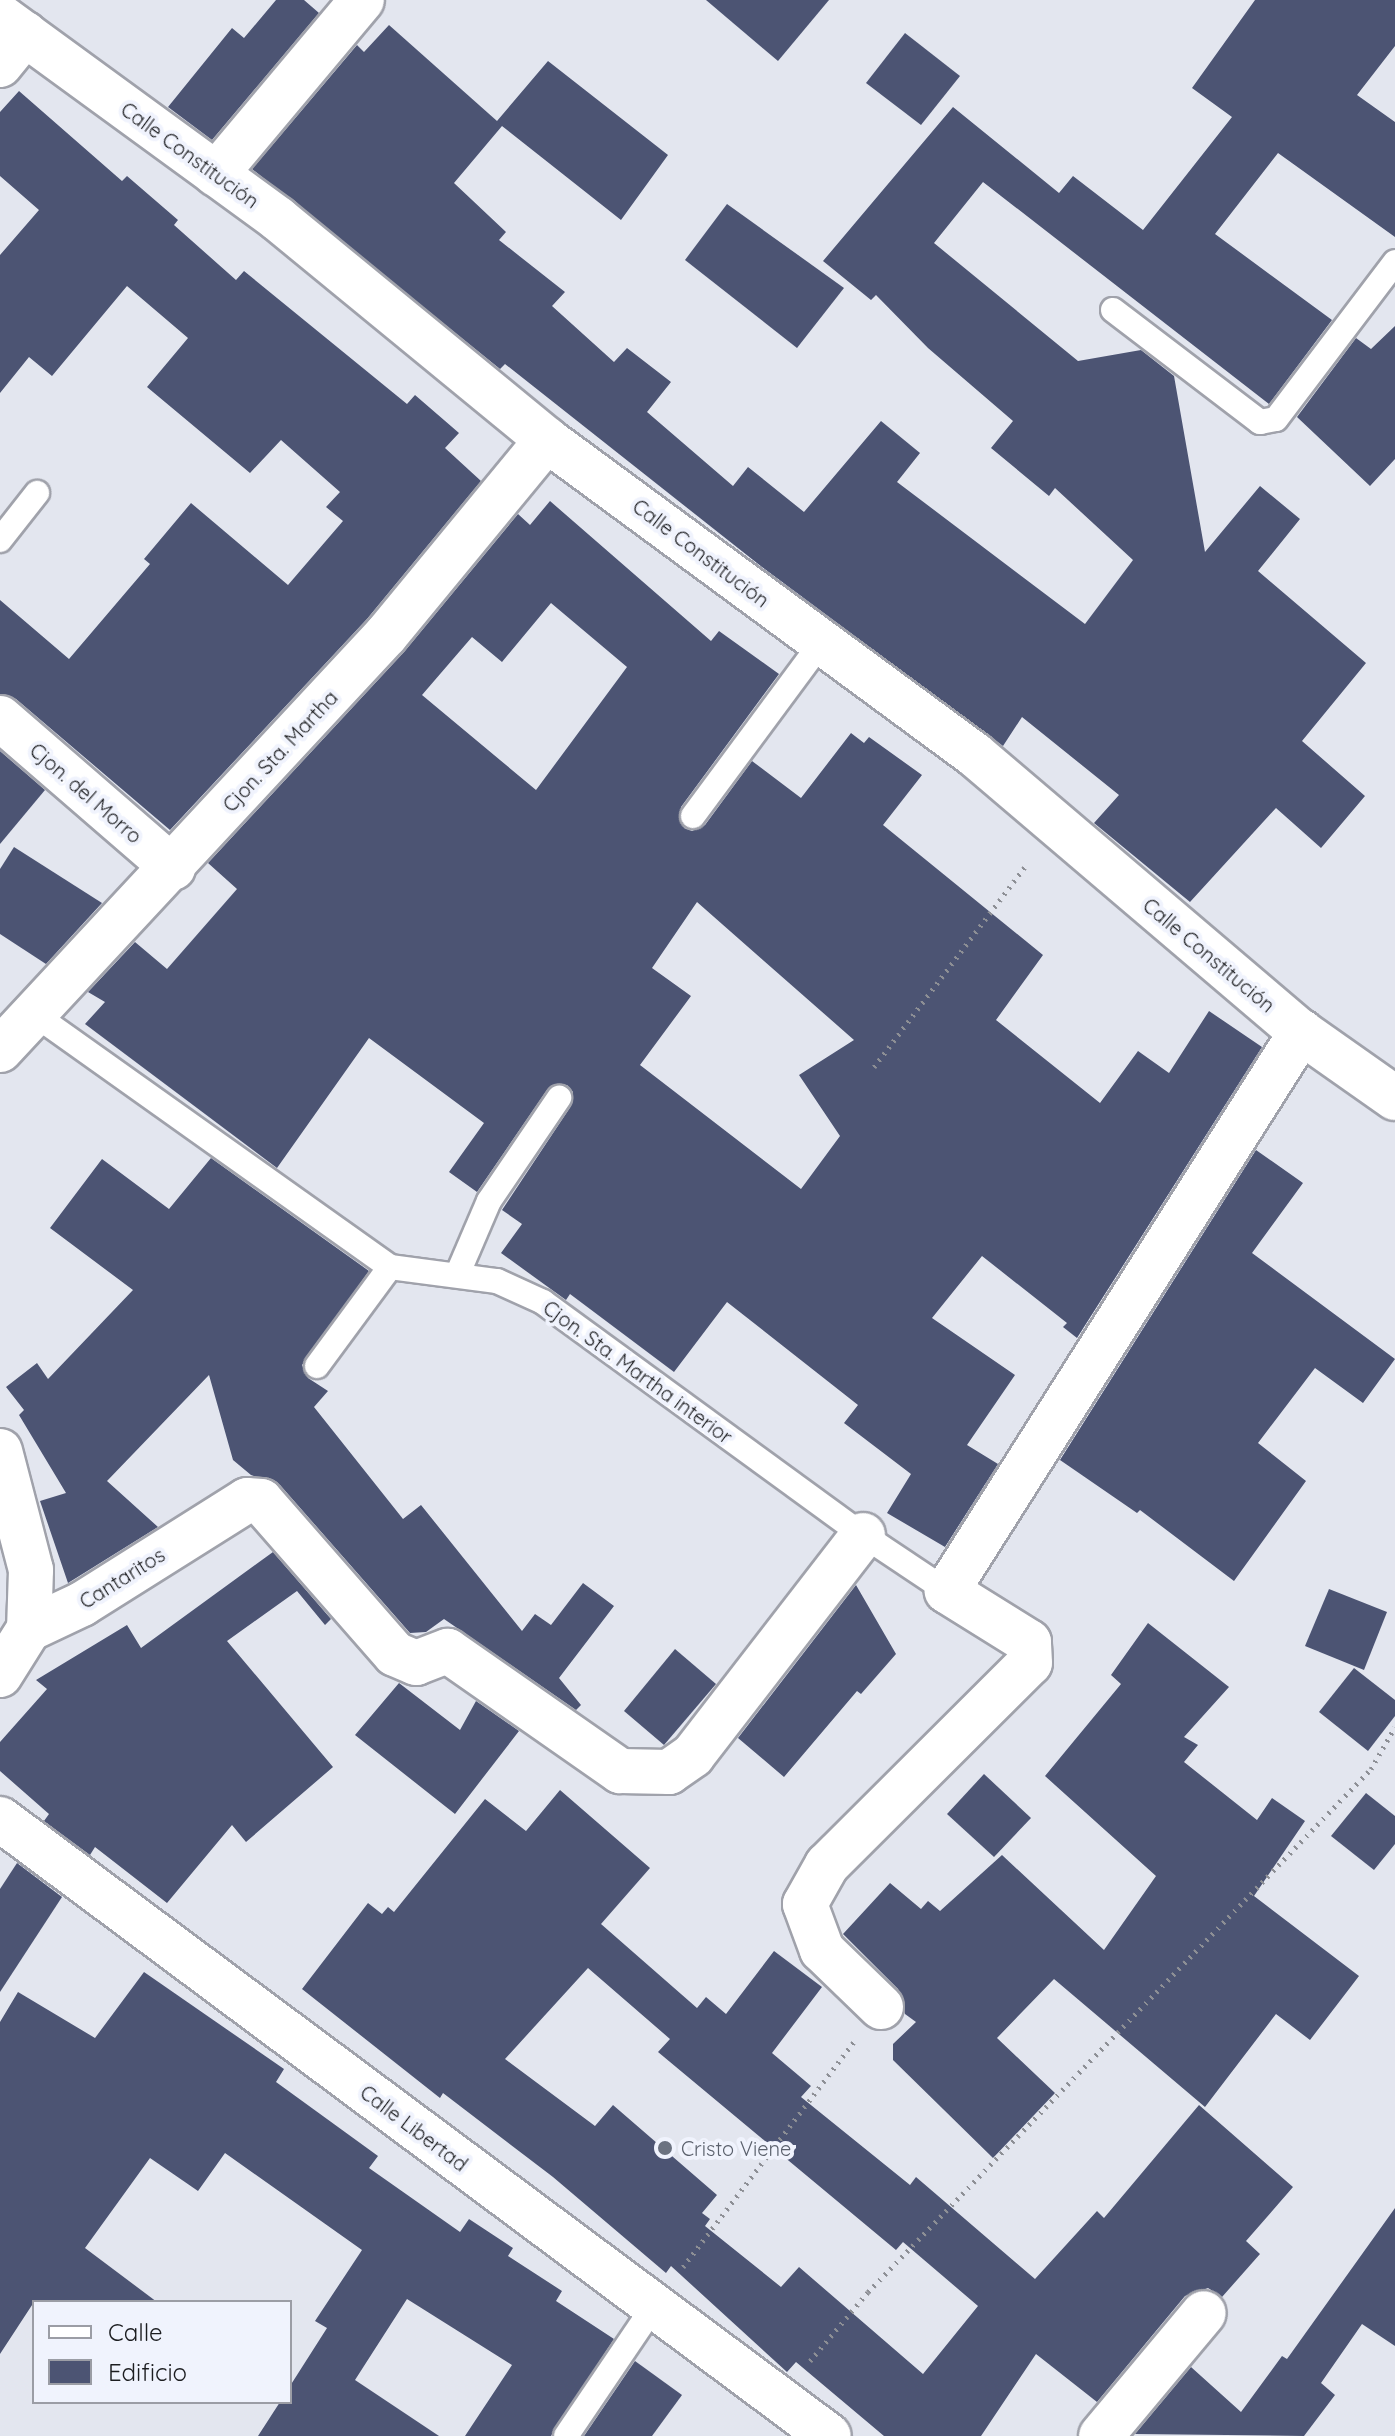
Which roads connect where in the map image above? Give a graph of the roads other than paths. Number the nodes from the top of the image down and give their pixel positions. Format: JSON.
{"nodes":[{"id":1,"x":362,"y":0,"type":"edge"},
{"id":2,"x":8,"y":39,"type":"edge"},
{"id":3,"x":216,"y":174,"type":"junction"},
{"id":4,"x":1395,"y":262,"type":"edge"},
{"id":5,"x":1113,"y":310,"type":"dead end"},
{"id":6,"x":547,"y":440,"type":"junction"},
{"id":7,"x":37,"y":493,"type":"dead end"},
{"id":8,"x":0,"y":540,"type":"edge"},
{"id":9,"x":821,"y":643,"type":"junction"},
{"id":10,"x":0,"y":718,"type":"edge"},
{"id":11,"x":693,"y":816,"type":"dead end"},
{"id":12,"x":173,"y":868,"type":"junction"},
{"id":13,"x":34,"y":1014,"type":"junction"},
{"id":14,"x":1301,"y":1032,"type":"junction"},
{"id":15,"x":0,"y":1050,"type":"edge"},
{"id":16,"x":559,"y":1098,"type":"dead end"},
{"id":17,"x":1395,"y":1098,"type":"edge"},
{"id":18,"x":390,"y":1267,"type":"junction"},
{"id":19,"x":458,"y":1273,"type":"junction"},
{"id":20,"x":317,"y":1366,"type":"dead end"},
{"id":21,"x":0,"y":1451,"type":"edge"},
{"id":22,"x":863,"y":1535,"type":"junction"},
{"id":23,"x":947,"y":1591,"type":"junction"},
{"id":24,"x":29,"y":1629,"type":"junction"},
{"id":25,"x":0,"y":1675,"type":"edge"},
{"id":26,"x":0,"y":1819,"type":"edge"},
{"id":27,"x":881,"y":2007,"type":"road end"},
{"id":28,"x":654,"y":2306,"type":"junction"},
{"id":29,"x":1204,"y":2313,"type":"dead end"},
{"id":30,"x":566,"y":2436,"type":"edge"},
{"id":31,"x":829,"y":2436,"type":"edge"},
{"id":32,"x":1101,"y":2436,"type":"edge"}],
"edges":[{"from":1,"to":3,"type":"street"},
{"from":2,"to":3,"type":"street","name":"Calle Constitución"},
{"from":3,"to":6,"type":"street","name":"Calle Constitución"},
{"from":4,"to":5,"type":"lane"},
{"from":6,"to":9,"type":"street","name":"Calle Constitución"},
{"from":6,"to":12,"type":"street","name":"Cjon. Sta. Martha"},
{"from":7,"to":8,"type":"lane"},
{"from":9,"to":11,"type":"lane"},
{"from":9,"to":14,"type":"street","name":"Calle Constitución"},
{"from":10,"to":12,"type":"street","name":"Cjon. del Morro"},
{"from":12,"to":13,"type":"street","name":"Cjon. Sta. Martha"},
{"from":13,"to":15,"type":"street","name":"Cjon. Sta. Martha"},
{"from":13,"to":18,"type":"lane","name":"Cjon. Sta. Martha interior"},
{"from":14,"to":17,"type":"street","name":"Calle Constitución"},
{"from":14,"to":23,"type":"street"},
{"from":16,"to":19,"type":"lane"},
{"from":18,"to":19,"type":"lane","name":"Cjon. Sta. Martha interior"},
{"from":18,"to":20,"type":"lane"},
{"from":19,"to":22,"type":"lane","name":"Cjon. Sta. Martha interior"},
{"from":21,"to":24,"type":"street"},
{"from":22,"to":23,"type":"lane","name":"Cjon. Sta. Martha interior"},
{"from":22,"to":24,"type":"street","name":"Cantaritos"},
{"from":23,"to":27,"type":"street"},
{"from":24,"to":25,"type":"street"},
{"from":26,"to":28,"type":"street","name":"Calle Libertad"},
{"from":28,"to":30,"type":"lane"},
{"from":28,"to":31,"type":"street","name":"Calle Libertad"},
{"from":29,"to":32,"type":"street"}]}
